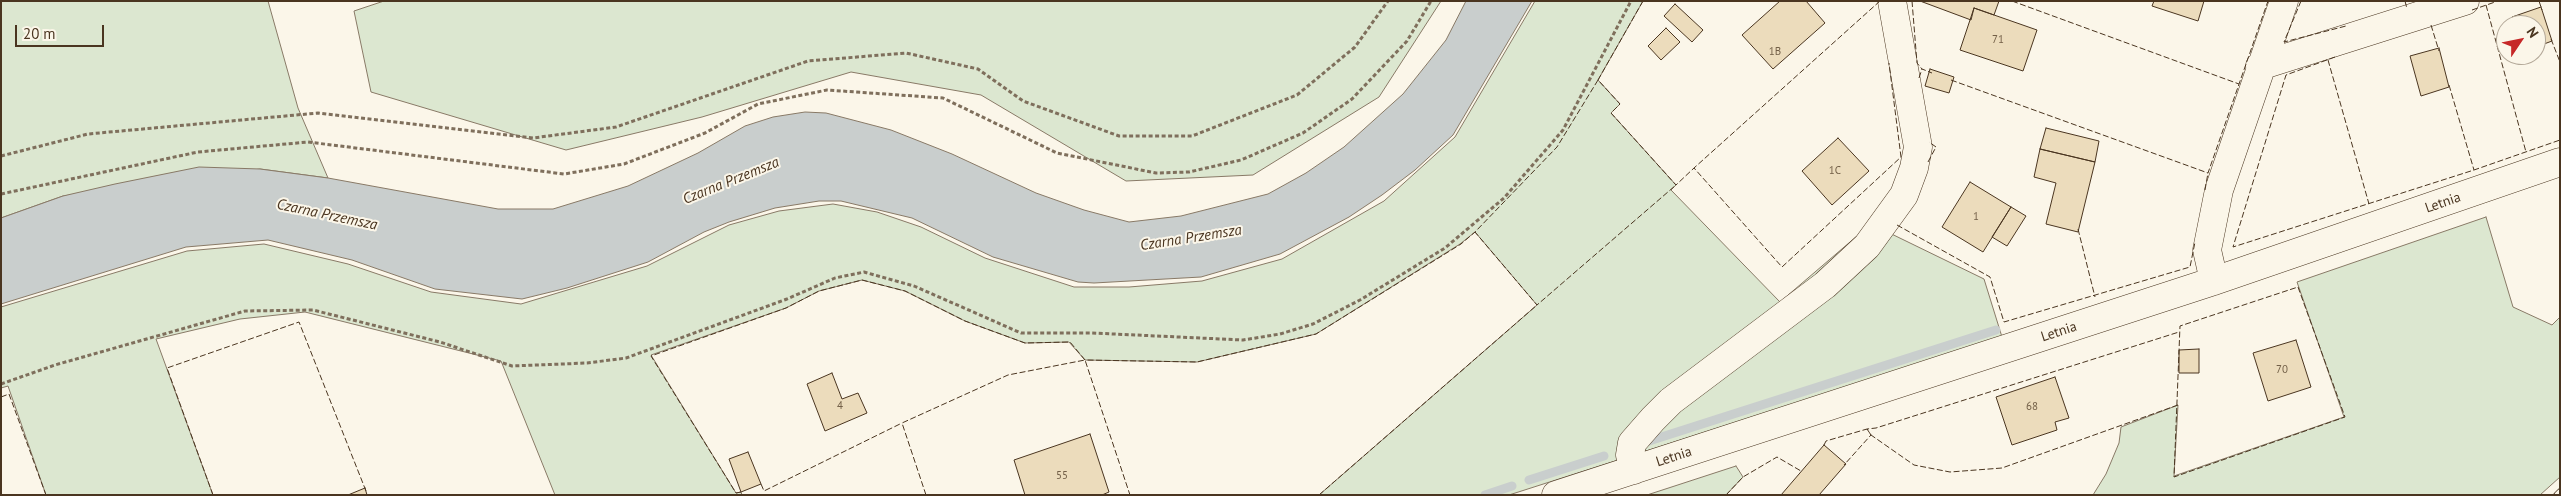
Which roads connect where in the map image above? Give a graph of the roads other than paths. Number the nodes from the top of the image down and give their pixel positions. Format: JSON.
{"nodes":[{"id":1,"x":1892,"y":1,"type":"edge"},
{"id":2,"x":2284,"y":1,"type":"edge"},
{"id":3,"x":2465,"y":1,"type":"edge"},
{"id":4,"x":2260,"y":66,"type":"junction"},
{"id":5,"x":2560,"y":162,"type":"edge"},
{"id":6,"x":2214,"y":281,"type":"junction"},
{"id":7,"x":1634,"y":470,"type":"junction"},
{"id":8,"x":1556,"y":495,"type":"edge"}],
"edges":[{"from":1,"to":7,"type":"street"},
{"from":2,"to":4,"type":"street"},
{"from":3,"to":4,"type":"street"},
{"from":4,"to":6,"type":"street"},
{"from":5,"to":6,"type":"street","name":"Letnia"},
{"from":6,"to":7,"type":"street","name":"Letnia"},
{"from":7,"to":8,"type":"street","name":"Letnia"}]}
